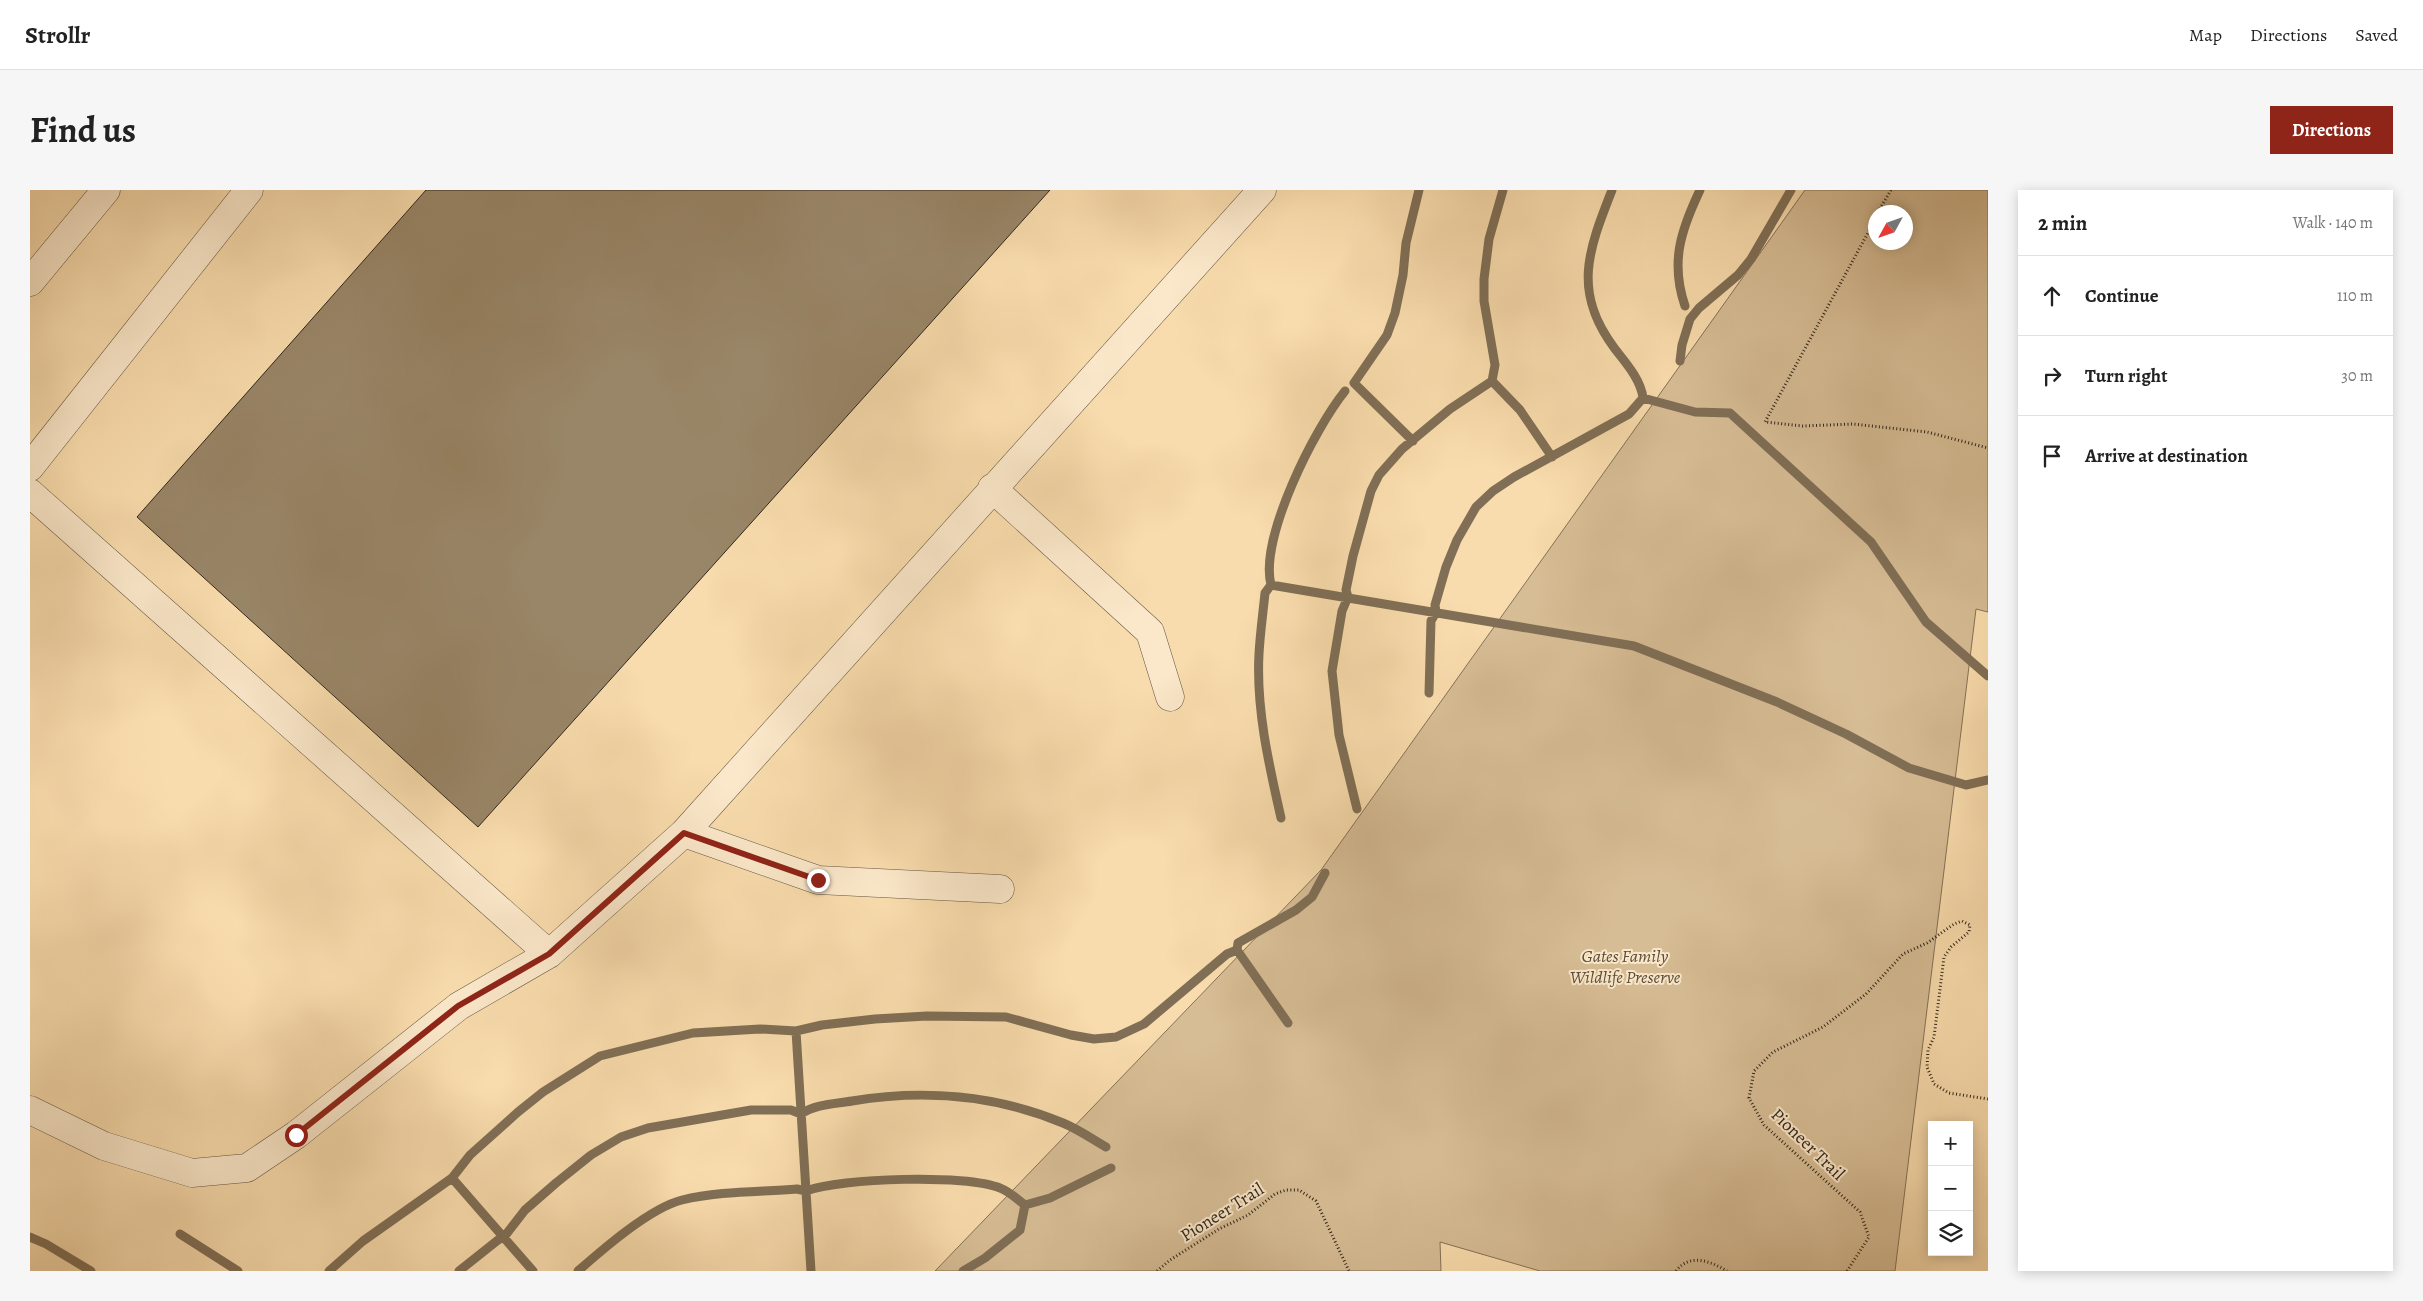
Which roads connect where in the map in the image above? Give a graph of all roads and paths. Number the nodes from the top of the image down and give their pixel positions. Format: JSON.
{"nodes":[{"id":1,"x":106,"y":190,"type":"edge"},
{"id":2,"x":249,"y":190,"type":"edge"},
{"id":3,"x":1262,"y":190,"type":"edge"},
{"id":4,"x":1891,"y":190,"type":"edge"},
{"id":5,"x":1882,"y":205,"type":"edge"},
{"id":6,"x":1868,"y":233,"type":"edge"},
{"id":7,"x":30,"y":282,"type":"edge"},
{"id":8,"x":1988,"y":448,"type":"edge"},
{"id":9,"x":30,"y":467,"type":"edge"},
{"id":10,"x":992,"y":488,"type":"junction"},
{"id":11,"x":30,"y":493,"type":"edge"},
{"id":12,"x":1170,"y":697,"type":"dead end"},
{"id":13,"x":684,"y":833,"type":"junction"},
{"id":14,"x":1000,"y":889,"type":"dead end"},
{"id":15,"x":549,"y":954,"type":"junction"},
{"id":16,"x":1988,"y":1099,"type":"edge"},
{"id":17,"x":30,"y":1110,"type":"edge"},
{"id":18,"x":1157,"y":1271,"type":"edge"},
{"id":19,"x":1349,"y":1271,"type":"edge"},
{"id":20,"x":1676,"y":1271,"type":"edge"},
{"id":21,"x":1727,"y":1271,"type":"edge"},
{"id":22,"x":1847,"y":1271,"type":"edge"}],
"edges":[{"from":1,"to":7,"type":"lane"},
{"from":2,"to":9,"type":"lane"},
{"from":3,"to":10,"type":"lane"},
{"from":4,"to":5,"type":"path"},
{"from":6,"to":8,"type":"path"},
{"from":10,"to":12,"type":"lane"},
{"from":10,"to":13,"type":"lane"},
{"from":11,"to":15,"type":"lane"},
{"from":13,"to":14,"type":"lane"},
{"from":13,"to":15,"type":"lane"},
{"from":15,"to":17,"type":"lane"},
{"from":16,"to":22,"type":"path","name":"Pioneer Trail"},
{"from":18,"to":19,"type":"path","name":"Pioneer Trail"},
{"from":20,"to":21,"type":"path"}]}
